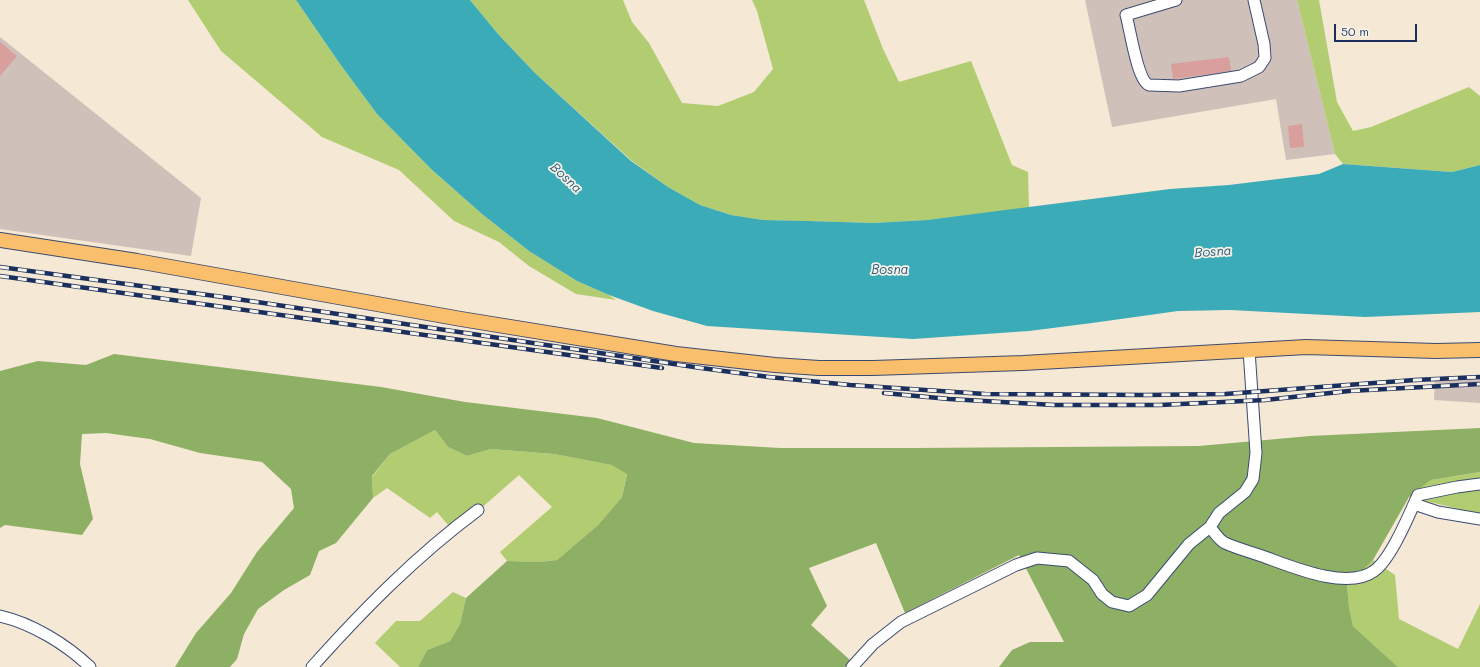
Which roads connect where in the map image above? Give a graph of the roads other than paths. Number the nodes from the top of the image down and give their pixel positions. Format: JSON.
{"nodes":[{"id":1,"x":1176,"y":0,"type":"edge"},
{"id":2,"x":1254,"y":0,"type":"edge"},
{"id":3,"x":0,"y":240,"type":"edge"},
{"id":4,"x":1249,"y":350,"type":"junction"},
{"id":5,"x":1480,"y":350,"type":"edge"},
{"id":6,"x":1480,"y":484,"type":"edge"},
{"id":7,"x":1414,"y":504,"type":"junction"},
{"id":8,"x":478,"y":510,"type":"dead end"},
{"id":9,"x":1480,"y":519,"type":"edge"},
{"id":10,"x":1210,"y":527,"type":"junction"},
{"id":11,"x":0,"y":616,"type":"edge"},
{"id":12,"x":90,"y":667,"type":"edge"},
{"id":13,"x":312,"y":667,"type":"edge"},
{"id":14,"x":852,"y":667,"type":"edge"}],
"edges":[{"from":1,"to":2,"type":"street"},
{"from":3,"to":4,"type":"main road"},
{"from":4,"to":5,"type":"main road"},
{"from":4,"to":10,"type":"street"},
{"from":6,"to":7,"type":"street"},
{"from":7,"to":9,"type":"street"},
{"from":7,"to":10,"type":"street"},
{"from":8,"to":13,"type":"street"},
{"from":10,"to":14,"type":"street"},
{"from":11,"to":12,"type":"street"}]}
